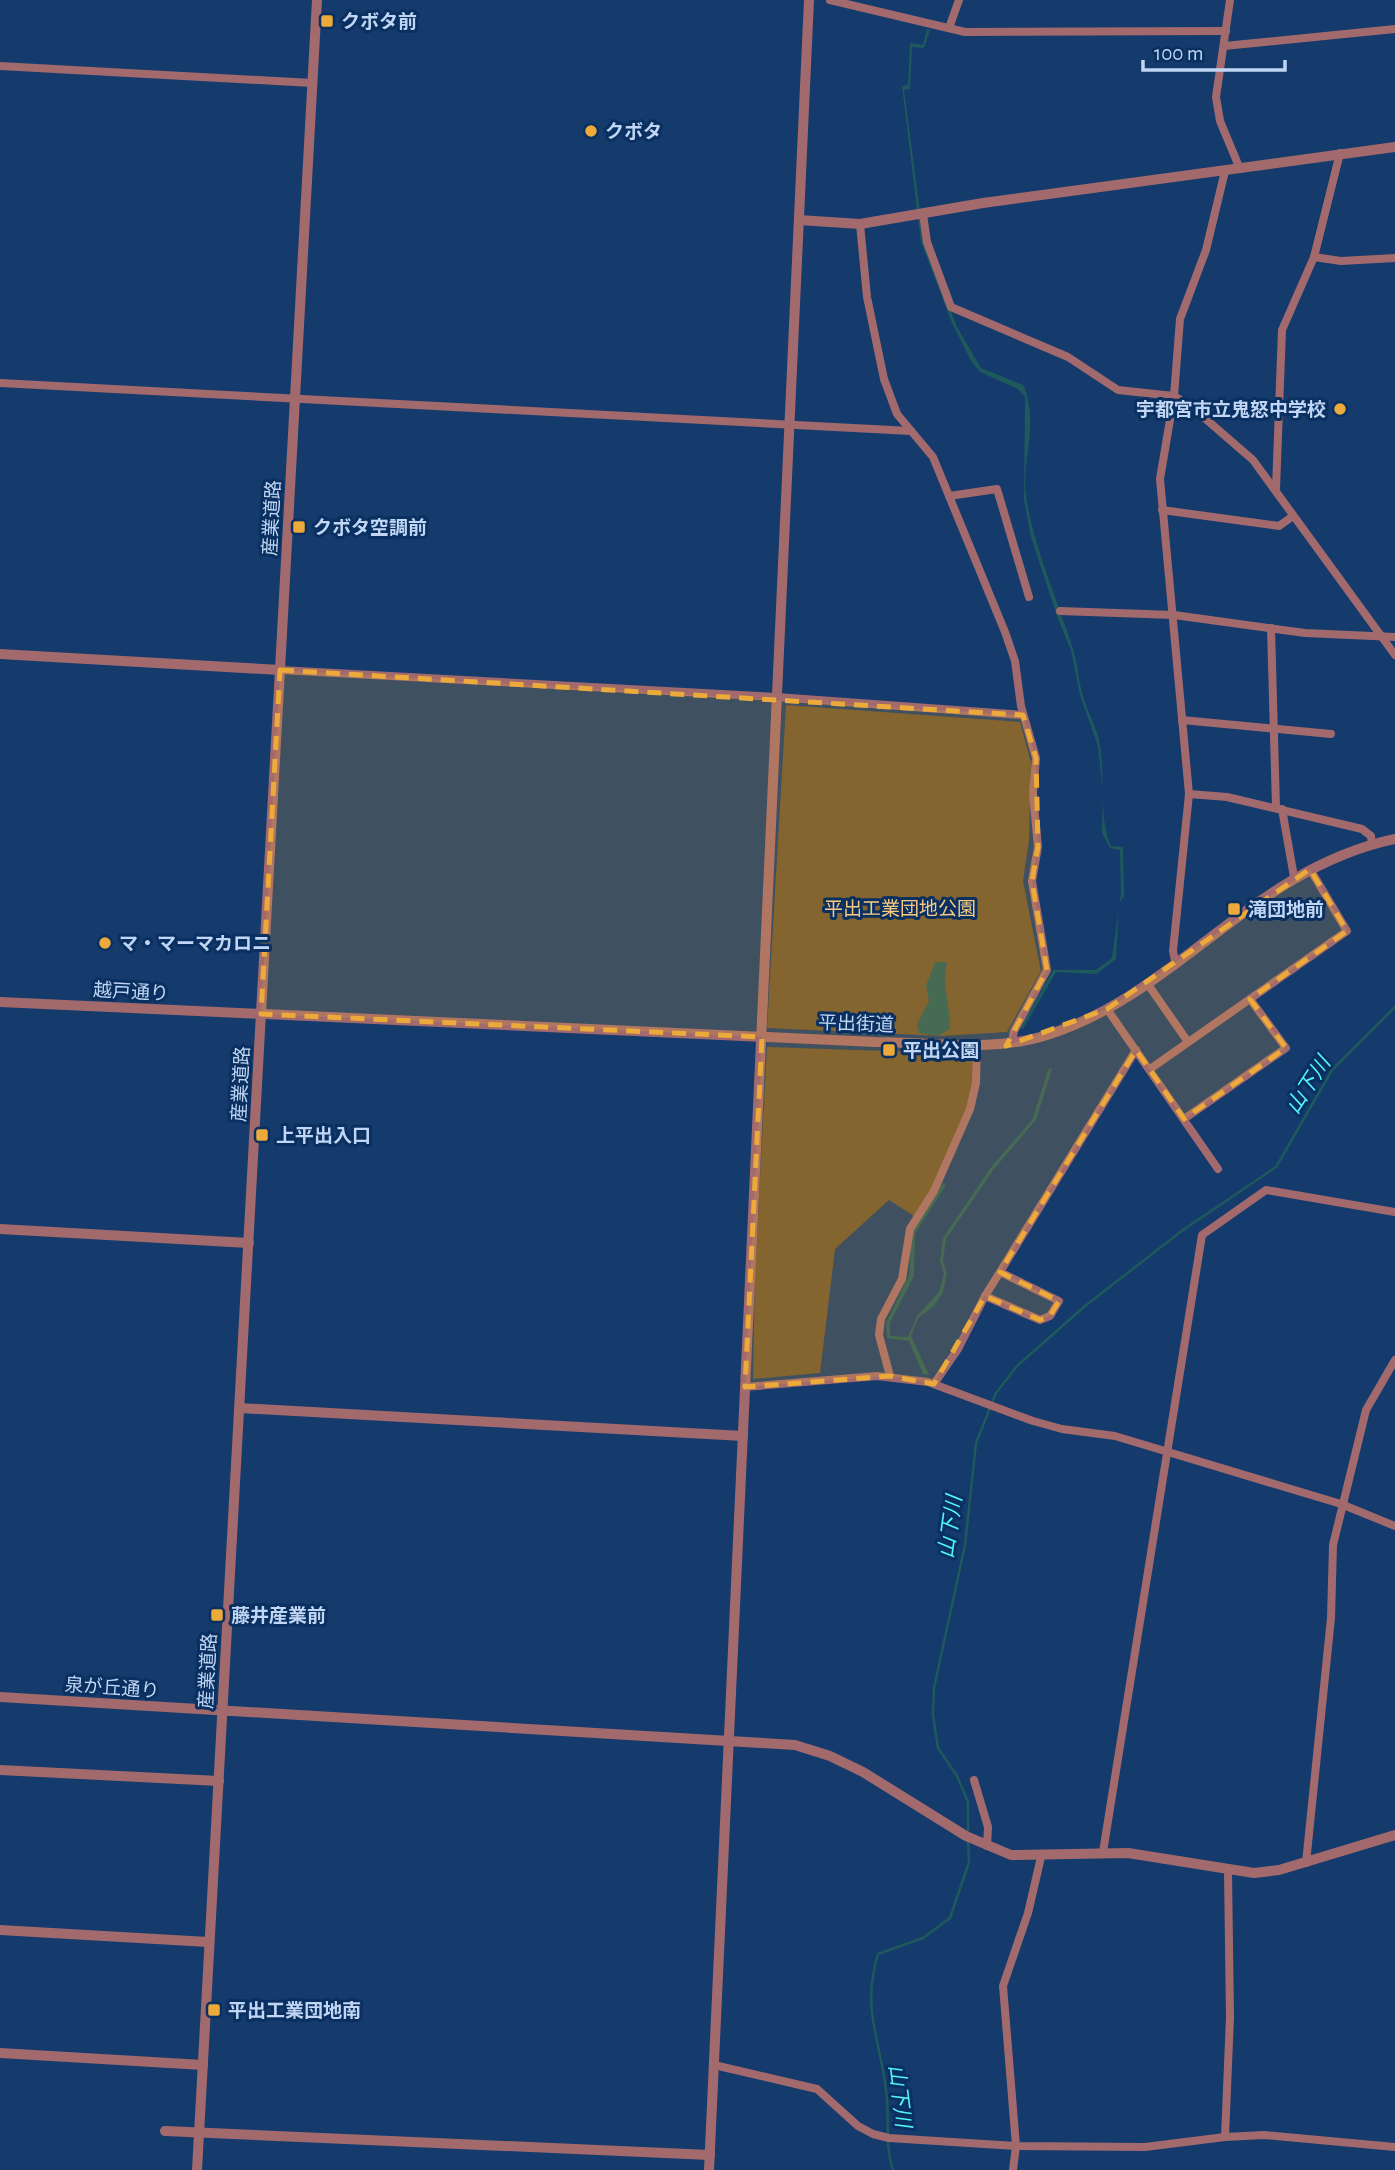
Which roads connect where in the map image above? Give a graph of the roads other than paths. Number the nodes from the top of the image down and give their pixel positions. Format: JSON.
{"nodes":[{"id":1,"x":317,"y":0,"type":"edge"},
{"id":2,"x":808,"y":0,"type":"edge"},
{"id":3,"x":830,"y":0,"type":"edge"},
{"id":4,"x":959,"y":0,"type":"edge"},
{"id":5,"x":1230,"y":0,"type":"edge"},
{"id":6,"x":949,"y":28,"type":"junction"},
{"id":7,"x":1395,"y":29,"type":"edge"},
{"id":8,"x":1226,"y":31,"type":"junction"},
{"id":9,"x":1224,"y":46,"type":"junction"},
{"id":10,"x":0,"y":66,"type":"edge"},
{"id":11,"x":312,"y":83,"type":"junction"},
{"id":12,"x":1395,"y":147,"type":"edge"},
{"id":13,"x":1340,"y":153,"type":"junction"},
{"id":14,"x":1240,"y":169,"type":"junction"},
{"id":15,"x":1225,"y":170,"type":"junction"},
{"id":16,"x":923,"y":214,"type":"junction"},
{"id":17,"x":799,"y":220,"type":"junction"},
{"id":18,"x":860,"y":224,"type":"junction"},
{"id":19,"x":1314,"y":257,"type":"junction"},
{"id":20,"x":1395,"y":258,"type":"edge"},
{"id":21,"x":0,"y":383,"type":"edge"},
{"id":22,"x":1174,"y":396,"type":"junction"},
{"id":23,"x":295,"y":399,"type":"junction"},
{"id":24,"x":789,"y":427,"type":"junction"},
{"id":25,"x":911,"y":431,"type":"junction"},
{"id":26,"x":1276,"y":488,"type":"junction"},
{"id":27,"x":949,"y":496,"type":"junction"},
{"id":28,"x":1163,"y":510,"type":"junction"},
{"id":29,"x":1293,"y":516,"type":"junction"},
{"id":30,"x":1029,"y":597,"type":"dead end"},
{"id":31,"x":1059,"y":611,"type":"dead end"},
{"id":32,"x":1174,"y":615,"type":"junction"},
{"id":33,"x":1271,"y":628,"type":"junction"},
{"id":34,"x":1395,"y":637,"type":"edge"},
{"id":35,"x":1383,"y":638,"type":"junction"},
{"id":36,"x":1395,"y":654,"type":"edge"},
{"id":37,"x":0,"y":656,"type":"edge"},
{"id":38,"x":280,"y":670,"type":"junction"},
{"id":39,"x":777,"y":697,"type":"junction"},
{"id":40,"x":1023,"y":715,"type":"junction"},
{"id":41,"x":1182,"y":720,"type":"junction"},
{"id":42,"x":1274,"y":727,"type":"junction"},
{"id":43,"x":1331,"y":734,"type":"dead end"},
{"id":44,"x":1189,"y":794,"type":"junction"},
{"id":45,"x":1279,"y":808,"type":"junction"},
{"id":46,"x":1395,"y":839,"type":"edge"},
{"id":47,"x":1372,"y":845,"type":"junction"},
{"id":48,"x":1310,"y":869,"type":"junction"},
{"id":49,"x":1294,"y":877,"type":"junction"},
{"id":50,"x":1175,"y":961,"type":"junction"},
{"id":51,"x":1147,"y":983,"type":"junction"},
{"id":52,"x":1250,"y":999,"type":"junction"},
{"id":53,"x":0,"y":1002,"type":"edge"},
{"id":54,"x":1107,"y":1009,"type":"junction"},
{"id":55,"x":261,"y":1014,"type":"junction"},
{"id":56,"x":762,"y":1037,"type":"junction"},
{"id":57,"x":1012,"y":1042,"type":"junction"},
{"id":58,"x":1188,"y":1042,"type":"junction"},
{"id":59,"x":976,"y":1045,"type":"junction"},
{"id":60,"x":1136,"y":1050,"type":"junction"},
{"id":61,"x":1150,"y":1069,"type":"junction"},
{"id":62,"x":1184,"y":1119,"type":"junction"},
{"id":63,"x":1218,"y":1169,"type":"dead end"},
{"id":64,"x":1395,"y":1212,"type":"edge"},
{"id":65,"x":0,"y":1229,"type":"edge"},
{"id":66,"x":250,"y":1243,"type":"junction"},
{"id":67,"x":1000,"y":1272,"type":"junction"},
{"id":68,"x":985,"y":1296,"type":"junction"},
{"id":69,"x":1395,"y":1360,"type":"edge"},
{"id":70,"x":890,"y":1376,"type":"junction"},
{"id":71,"x":934,"y":1384,"type":"junction"},
{"id":72,"x":745,"y":1387,"type":"junction"},
{"id":73,"x":240,"y":1408,"type":"junction"},
{"id":74,"x":743,"y":1436,"type":"junction"},
{"id":75,"x":1168,"y":1452,"type":"junction"},
{"id":76,"x":1341,"y":1504,"type":"junction"},
{"id":77,"x":1395,"y":1526,"type":"edge"},
{"id":78,"x":0,"y":1697,"type":"edge"},
{"id":79,"x":223,"y":1711,"type":"junction"},
{"id":80,"x":729,"y":1740,"type":"junction"},
{"id":81,"x":0,"y":1770,"type":"edge"},
{"id":82,"x":974,"y":1780,"type":"dead end"},
{"id":83,"x":219,"y":1781,"type":"junction"},
{"id":84,"x":1395,"y":1835,"type":"edge"},
{"id":85,"x":987,"y":1846,"type":"junction"},
{"id":86,"x":1103,"y":1852,"type":"junction"},
{"id":87,"x":1041,"y":1857,"type":"junction"},
{"id":88,"x":1306,"y":1863,"type":"junction"},
{"id":89,"x":1228,"y":1871,"type":"junction"},
{"id":90,"x":0,"y":1930,"type":"edge"},
{"id":91,"x":208,"y":1942,"type":"junction"},
{"id":92,"x":0,"y":2053,"type":"edge"},
{"id":93,"x":202,"y":2065,"type":"junction"},
{"id":94,"x":714,"y":2065,"type":"junction"},
{"id":95,"x":165,"y":2131,"type":"dead end"},
{"id":96,"x":199,"y":2132,"type":"junction"},
{"id":97,"x":1224,"y":2137,"type":"junction"},
{"id":98,"x":1016,"y":2146,"type":"junction"},
{"id":99,"x":1395,"y":2147,"type":"edge"},
{"id":100,"x":710,"y":2155,"type":"junction"},
{"id":101,"x":197,"y":2170,"type":"edge"},
{"id":102,"x":709,"y":2170,"type":"edge"},
{"id":103,"x":1013,"y":2170,"type":"edge"}],
"edges":[{"from":1,"to":11,"type":"street","name":"産業道路"},
{"from":2,"to":17,"type":"street"},
{"from":3,"to":6,"type":"street"},
{"from":4,"to":6,"type":"street"},
{"from":5,"to":8,"type":"street"},
{"from":6,"to":8,"type":"street"},
{"from":7,"to":9,"type":"street"},
{"from":8,"to":9,"type":"street"},
{"from":9,"to":14,"type":"street"},
{"from":10,"to":11,"type":"street"},
{"from":11,"to":23,"type":"street","name":"産業道路"},
{"from":12,"to":13,"type":"street"},
{"from":13,"to":14,"type":"street"},
{"from":13,"to":19,"type":"street"},
{"from":14,"to":15,"type":"street"},
{"from":15,"to":16,"type":"street"},
{"from":15,"to":22,"type":"street"},
{"from":16,"to":18,"type":"street"},
{"from":16,"to":22,"type":"street"},
{"from":17,"to":18,"type":"street"},
{"from":17,"to":24,"type":"street"},
{"from":18,"to":25,"type":"street"},
{"from":19,"to":20,"type":"street"},
{"from":19,"to":26,"type":"street"},
{"from":21,"to":23,"type":"street"},
{"from":22,"to":26,"type":"street"},
{"from":22,"to":28,"type":"street"},
{"from":23,"to":24,"type":"street"},
{"from":23,"to":38,"type":"street","name":"産業道路"},
{"from":24,"to":25,"type":"street"},
{"from":24,"to":39,"type":"street"},
{"from":25,"to":27,"type":"street"},
{"from":26,"to":29,"type":"street"},
{"from":27,"to":30,"type":"street"},
{"from":27,"to":40,"type":"street"},
{"from":28,"to":29,"type":"street"},
{"from":28,"to":32,"type":"street"},
{"from":29,"to":35,"type":"street"},
{"from":31,"to":32,"type":"street"},
{"from":32,"to":33,"type":"street"},
{"from":32,"to":41,"type":"street"},
{"from":33,"to":35,"type":"street"},
{"from":33,"to":42,"type":"street"},
{"from":34,"to":35,"type":"street"},
{"from":35,"to":36,"type":"street"},
{"from":37,"to":38,"type":"street"},
{"from":38,"to":39,"type":"street"},
{"from":38,"to":55,"type":"street","name":"産業道路"},
{"from":39,"to":40,"type":"street"},
{"from":39,"to":56,"type":"street"},
{"from":40,"to":57,"type":"street"},
{"from":41,"to":42,"type":"street"},
{"from":41,"to":44,"type":"street"},
{"from":42,"to":43,"type":"street"},
{"from":42,"to":45,"type":"street"},
{"from":44,"to":45,"type":"street"},
{"from":44,"to":50,"type":"street"},
{"from":45,"to":47,"type":"street"},
{"from":45,"to":49,"type":"street"},
{"from":46,"to":47,"type":"street","name":"平出街道"},
{"from":47,"to":48,"type":"street","name":"平出街道"},
{"from":48,"to":49,"type":"street","name":"平出街道"},
{"from":48,"to":52,"type":"street"},
{"from":49,"to":50,"type":"street","name":"平出街道"},
{"from":50,"to":51,"type":"street","name":"平出街道"},
{"from":51,"to":54,"type":"street","name":"平出街道"},
{"from":51,"to":58,"type":"street"},
{"from":52,"to":58,"type":"street"},
{"from":52,"to":62,"type":"street"},
{"from":53,"to":55,"type":"street","name":"越戸通り"},
{"from":54,"to":57,"type":"street","name":"平出街道"},
{"from":54,"to":60,"type":"street"},
{"from":55,"to":56,"type":"street","name":"平出街道"},
{"from":55,"to":66,"type":"street","name":"産業道路"},
{"from":56,"to":59,"type":"street","name":"平出街道"},
{"from":56,"to":72,"type":"street"},
{"from":57,"to":59,"type":"street","name":"平出街道"},
{"from":58,"to":61,"type":"street"},
{"from":59,"to":70,"type":"street"},
{"from":60,"to":61,"type":"street"},
{"from":60,"to":67,"type":"street"},
{"from":61,"to":62,"type":"street"},
{"from":62,"to":63,"type":"street"},
{"from":64,"to":75,"type":"street"},
{"from":65,"to":66,"type":"street"},
{"from":66,"to":73,"type":"street","name":"産業道路"},
{"from":67,"to":68,"type":"street"},
{"from":67,"to":68,"type":"street"},
{"from":68,"to":71,"type":"street"},
{"from":69,"to":76,"type":"street"},
{"from":70,"to":71,"type":"street"},
{"from":70,"to":72,"type":"street"},
{"from":71,"to":75,"type":"street"},
{"from":72,"to":74,"type":"street"},
{"from":73,"to":74,"type":"street"},
{"from":73,"to":79,"type":"street","name":"産業道路"},
{"from":74,"to":80,"type":"street"},
{"from":75,"to":76,"type":"street"},
{"from":75,"to":86,"type":"street"},
{"from":76,"to":77,"type":"street"},
{"from":76,"to":88,"type":"street"},
{"from":78,"to":79,"type":"street","name":"泉が丘通り"},
{"from":79,"to":80,"type":"street","name":"泉が丘通り"},
{"from":79,"to":83,"type":"street","name":"産業道路"},
{"from":80,"to":85,"type":"street","name":"泉が丘通り"},
{"from":80,"to":94,"type":"street"},
{"from":81,"to":83,"type":"street"},
{"from":82,"to":85,"type":"street"},
{"from":83,"to":91,"type":"street","name":"産業道路"},
{"from":84,"to":88,"type":"street","name":"泉が丘通り"},
{"from":85,"to":87,"type":"street","name":"泉が丘通り"},
{"from":86,"to":87,"type":"street","name":"泉が丘通り"},
{"from":86,"to":89,"type":"street","name":"泉が丘通り"},
{"from":87,"to":98,"type":"street"},
{"from":88,"to":89,"type":"street","name":"泉が丘通り"},
{"from":89,"to":97,"type":"street"},
{"from":90,"to":91,"type":"street"},
{"from":91,"to":93,"type":"street","name":"産業道路"},
{"from":92,"to":93,"type":"street"},
{"from":93,"to":96,"type":"street","name":"産業道路"},
{"from":94,"to":98,"type":"street"},
{"from":94,"to":100,"type":"street"},
{"from":95,"to":96,"type":"street"},
{"from":96,"to":100,"type":"street"},
{"from":96,"to":101,"type":"street","name":"産業道路"},
{"from":97,"to":98,"type":"street"},
{"from":97,"to":99,"type":"street"},
{"from":98,"to":103,"type":"street"},
{"from":100,"to":102,"type":"street"}]}
